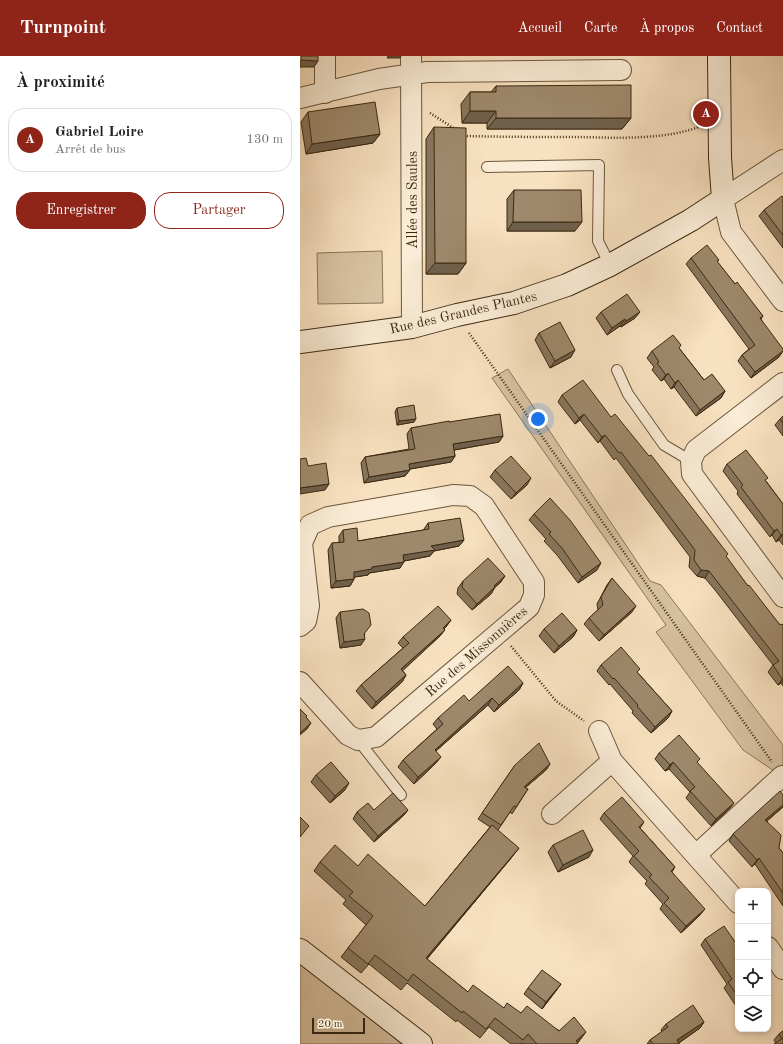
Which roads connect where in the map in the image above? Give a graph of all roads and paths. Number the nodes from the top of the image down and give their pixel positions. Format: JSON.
{"nodes":[{"id":1,"x":325,"y":56,"type":"edge"},
{"id":2,"x":719,"y":56,"type":"edge"},
{"id":3,"x":411,"y":65,"type":"edge"},
{"id":4,"x":621,"y":70,"type":"dead end"},
{"id":5,"x":325,"y":93,"type":"junction"},
{"id":6,"x":300,"y":98,"type":"edge"},
{"id":7,"x":411,"y":101,"type":"junction"},
{"id":8,"x":720,"y":118,"type":"junction"},
{"id":9,"x":783,"y":160,"type":"edge"},
{"id":10,"x":487,"y":167,"type":"dead end"},
{"id":11,"x":723,"y":199,"type":"junction"},
{"id":12,"x":610,"y":265,"type":"junction"},
{"id":13,"x":783,"y":301,"type":"edge"},
{"id":14,"x":457,"y":315,"type":"junction"},
{"id":15,"x":412,"y":327,"type":"junction"},
{"id":16,"x":300,"y":342,"type":"edge"},
{"id":17,"x":617,"y":370,"type":"dead end"},
{"id":18,"x":783,"y":383,"type":"edge"},
{"id":19,"x":691,"y":461,"type":"junction"},
{"id":20,"x":783,"y":597,"type":"edge"},
{"id":21,"x":300,"y":626,"type":"edge"},
{"id":22,"x":500,"y":632,"type":"junction"},
{"id":23,"x":300,"y":682,"type":"edge"},
{"id":24,"x":599,"y":731,"type":"joint"},
{"id":25,"x":358,"y":740,"type":"junction"},
{"id":26,"x":612,"y":761,"type":"junction"},
{"id":27,"x":782,"y":776,"type":"edge"},
{"id":28,"x":401,"y":795,"type":"dead end"},
{"id":29,"x":552,"y":814,"type":"dead end"},
{"id":30,"x":696,"y":855,"type":"junction"},
{"id":31,"x":735,"y":900,"type":"edge"},
{"id":32,"x":300,"y":950,"type":"edge"},
{"id":33,"x":771,"y":951,"type":"edge"},
{"id":34,"x":783,"y":969,"type":"edge"},
{"id":35,"x":421,"y":1044,"type":"edge"}],
"edges":[{"from":1,"to":5,"type":"street"},
{"from":2,"to":8,"type":"street"},
{"from":3,"to":4,"type":"street"},
{"from":3,"to":5,"type":"street"},
{"from":3,"to":7,"type":"street","name":"Allée des Saules"},
{"from":5,"to":6,"type":"street"},
{"from":7,"to":8,"type":"path"},
{"from":7,"to":15,"type":"street","name":"Allée des Saules"},
{"from":8,"to":11,"type":"street"},
{"from":9,"to":11,"type":"street"},
{"from":10,"to":12,"type":"lane"},
{"from":11,"to":12,"type":"street","name":"Rue des Grandes Plantes"},
{"from":11,"to":13,"type":"street"},
{"from":12,"to":14,"type":"street","name":"Rue des Grandes Plantes"},
{"from":14,"to":15,"type":"street","name":"Rue des Grandes Plantes"},
{"from":14,"to":27,"type":"path"},
{"from":15,"to":16,"type":"street","name":"Rue des Grandes Plantes"},
{"from":17,"to":19,"type":"lane"},
{"from":18,"to":19,"type":"street"},
{"from":19,"to":20,"type":"street"},
{"from":21,"to":22,"type":"street","name":"Rue des Missonnières"},
{"from":22,"to":24,"type":"path"},
{"from":22,"to":25,"type":"street","name":"Rue des Missonnières"},
{"from":23,"to":25,"type":"street"},
{"from":24,"to":26,"type":"street"},
{"from":25,"to":28,"type":"lane"},
{"from":26,"to":29,"type":"street"},
{"from":26,"to":30,"type":"street"},
{"from":27,"to":30,"type":"street"},
{"from":30,"to":31,"type":"street"},
{"from":32,"to":35,"type":"street"},
{"from":33,"to":34,"type":"street"}]}
